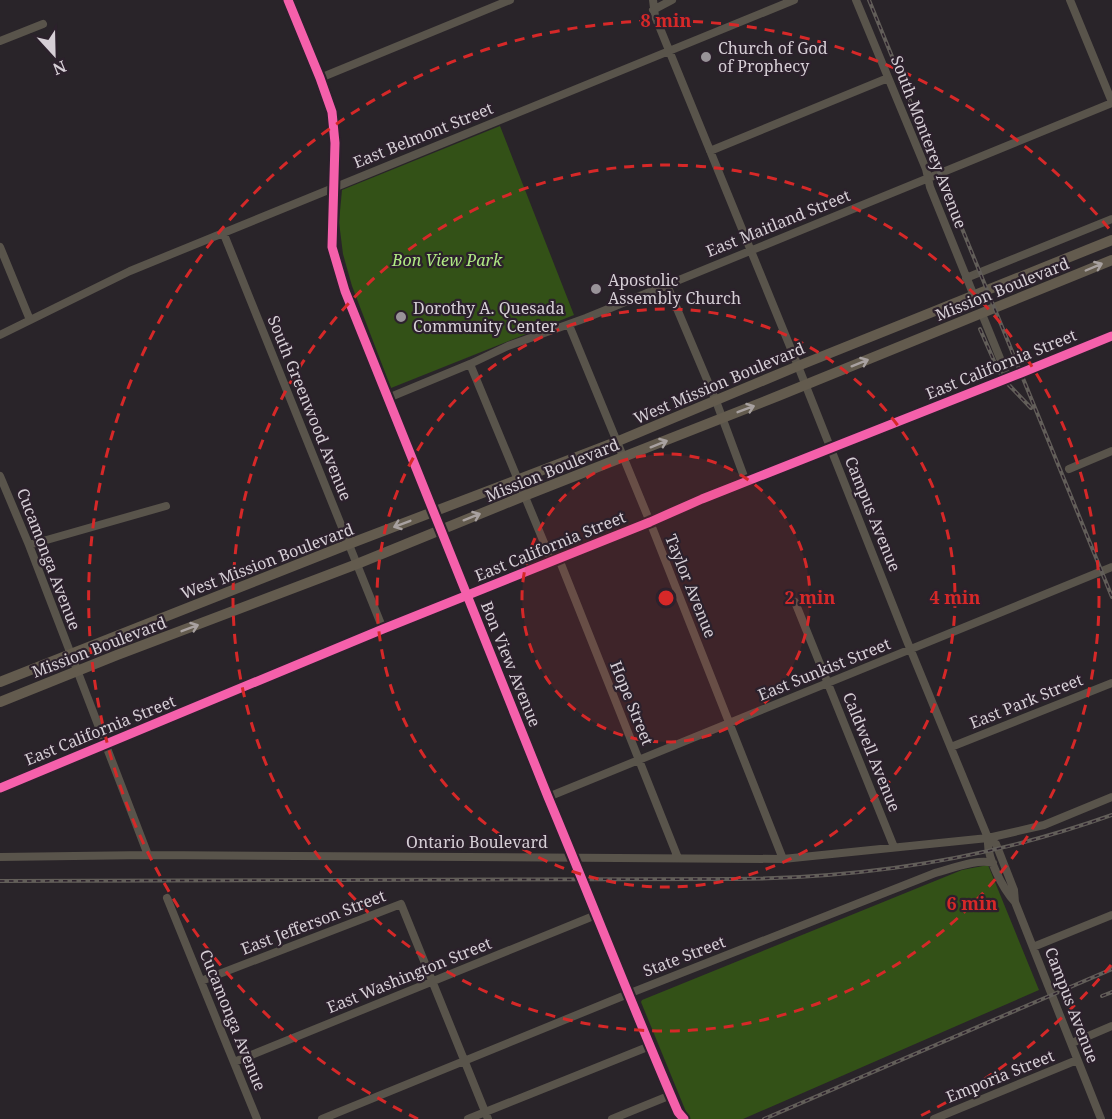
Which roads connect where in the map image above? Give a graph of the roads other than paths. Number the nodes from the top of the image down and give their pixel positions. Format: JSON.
{"nodes":[{"id":1,"x":288,"y":0,"type":"edge"},
{"id":2,"x":510,"y":0,"type":"edge"},
{"id":3,"x":672,"y":0,"type":"edge"},
{"id":4,"x":794,"y":0,"type":"edge"},
{"id":5,"x":856,"y":0,"type":"edge"},
{"id":6,"x":1074,"y":1,"type":"edge"},
{"id":7,"x":653,"y":5,"type":"edge"},
{"id":8,"x":44,"y":24,"type":"dead end"},
{"id":9,"x":0,"y":41,"type":"edge"},
{"id":10,"x":669,"y":51,"type":"junction"},
{"id":11,"x":320,"y":78,"type":"junction"},
{"id":12,"x":888,"y":78,"type":"junction"},
{"id":13,"x":1112,"y":102,"type":"edge"},
{"id":14,"x":710,"y":151,"type":"junction"},
{"id":15,"x":928,"y":178,"type":"junction"},
{"id":16,"x":333,"y":188,"type":"junction"},
{"id":17,"x":1112,"y":219,"type":"edge"},
{"id":18,"x":223,"y":232,"type":"junction"},
{"id":19,"x":1112,"y":240,"type":"edge"},
{"id":20,"x":0,"y":247,"type":"edge"},
{"id":21,"x":750,"y":251,"type":"junction"},
{"id":22,"x":1112,"y":260,"type":"edge"},
{"id":23,"x":966,"y":278,"type":"junction"},
{"id":24,"x":668,"y":285,"type":"junction"},
{"id":25,"x":974,"y":296,"type":"junction"},
{"id":26,"x":982,"y":314,"type":"junction"},
{"id":27,"x":30,"y":320,"type":"junction"},
{"id":28,"x":569,"y":325,"type":"junction"},
{"id":29,"x":0,"y":334,"type":"edge"},
{"id":30,"x":1112,"y":336,"type":"edge"},
{"id":31,"x":470,"y":364,"type":"junction"},
{"id":32,"x":798,"y":366,"type":"junction"},
{"id":33,"x":1008,"y":378,"type":"junction"},
{"id":34,"x":805,"y":385,"type":"junction"},
{"id":35,"x":388,"y":398,"type":"junction"},
{"id":36,"x":716,"y":401,"type":"junction"},
{"id":37,"x":722,"y":418,"type":"junction"},
{"id":38,"x":616,"y":442,"type":"junction"},
{"id":39,"x":831,"y":447,"type":"junction"},
{"id":40,"x":1112,"y":451,"type":"edge"},
{"id":41,"x":622,"y":458,"type":"junction"},
{"id":42,"x":1069,"y":469,"type":"dead end"},
{"id":43,"x":0,"y":476,"type":"edge"},
{"id":44,"x":517,"y":480,"type":"junction"},
{"id":45,"x":746,"y":482,"type":"junction"},
{"id":46,"x":524,"y":496,"type":"junction"},
{"id":47,"x":166,"y":506,"type":"dead end"},
{"id":48,"x":434,"y":512,"type":"junction"},
{"id":49,"x":650,"y":522,"type":"junction"},
{"id":50,"x":441,"y":530,"type":"junction"},
{"id":51,"x":349,"y":544,"type":"junction"},
{"id":52,"x":28,"y":545,"type":"junction"},
{"id":53,"x":555,"y":561,"type":"junction"},
{"id":54,"x":357,"y":564,"type":"junction"},
{"id":55,"x":1112,"y":567,"type":"edge"},
{"id":56,"x":468,"y":595,"type":"junction"},
{"id":57,"x":795,"y":602,"type":"dead end"},
{"id":58,"x":383,"y":630,"type":"junction"},
{"id":59,"x":911,"y":649,"type":"junction"},
{"id":60,"x":70,"y":654,"type":"junction"},
{"id":61,"x":77,"y":672,"type":"junction"},
{"id":62,"x":0,"y":682,"type":"edge"},
{"id":63,"x":1112,"y":682,"type":"edge"},
{"id":64,"x":829,"y":684,"type":"junction"},
{"id":65,"x":0,"y":702,"type":"edge"},
{"id":66,"x":730,"y":724,"type":"junction"},
{"id":67,"x":105,"y":744,"type":"junction"},
{"id":68,"x":951,"y":747,"type":"junction"},
{"id":69,"x":639,"y":760,"type":"junction"},
{"id":70,"x":0,"y":788,"type":"edge"},
{"id":71,"x":548,"y":797,"type":"junction"},
{"id":72,"x":1112,"y":797,"type":"edge"},
{"id":73,"x":988,"y":838,"type":"junction"},
{"id":74,"x":894,"y":847,"type":"junction"},
{"id":75,"x":148,"y":855,"type":"junction"},
{"id":76,"x":0,"y":857,"type":"edge"},
{"id":77,"x":573,"y":858,"type":"junction"},
{"id":78,"x":678,"y":858,"type":"junction"},
{"id":79,"x":783,"y":859,"type":"junction"},
{"id":80,"x":993,"y":863,"type":"junction"},
{"id":81,"x":167,"y":898,"type":"dead end"},
{"id":82,"x":1015,"y":902,"type":"junction"},
{"id":83,"x":596,"y":915,"type":"junction"},
{"id":84,"x":1112,"y":915,"type":"edge"},
{"id":85,"x":1034,"y":947,"type":"junction"},
{"id":86,"x":201,"y":981,"type":"junction"},
{"id":87,"x":432,"y":982,"type":"junction"},
{"id":88,"x":628,"y":994,"type":"junction"},
{"id":89,"x":1112,"y":1026,"type":"edge"},
{"id":90,"x":1072,"y":1043,"type":"junction"},
{"id":91,"x":650,"y":1046,"type":"junction"},
{"id":92,"x":1077,"y":1060,"type":"junction"},
{"id":93,"x":234,"y":1062,"type":"junction"},
{"id":94,"x":464,"y":1062,"type":"junction"},
{"id":95,"x":671,"y":1095,"type":"junction"},
{"id":96,"x":486,"y":1116,"type":"edge"},
{"id":97,"x":680,"y":1117,"type":"edge"},
{"id":98,"x":257,"y":1119,"type":"edge"},
{"id":99,"x":322,"y":1119,"type":"edge"},
{"id":100,"x":468,"y":1119,"type":"edge"},
{"id":101,"x":612,"y":1119,"type":"edge"},
{"id":102,"x":934,"y":1119,"type":"edge"},
{"id":103,"x":1101,"y":1119,"type":"edge"}],
"edges":[{"from":1,"to":11,"type":"street","name":"Bon View Avenue"},
{"from":2,"to":11,"type":"street"},
{"from":3,"to":7,"type":"street"},
{"from":4,"to":10,"type":"street","name":"East Belmont Street"},
{"from":5,"to":12,"type":"street","name":"South Monterey Avenue"},
{"from":6,"to":13,"type":"street"},
{"from":7,"to":10,"type":"street","name":"Campus Avenue"},
{"from":8,"to":9,"type":"street"},
{"from":10,"to":14,"type":"street","name":"Campus Avenue"},
{"from":10,"to":16,"type":"street","name":"East Belmont Street"},
{"from":11,"to":16,"type":"street","name":"Bon View Avenue"},
{"from":12,"to":14,"type":"street"},
{"from":12,"to":15,"type":"street","name":"South Monterey Avenue"},
{"from":13,"to":15,"type":"street","name":"East Maitland Street"},
{"from":14,"to":21,"type":"street","name":"Campus Avenue"},
{"from":15,"to":21,"type":"street","name":"East Maitland Street"},
{"from":15,"to":23,"type":"street","name":"South Monterey Avenue"},
{"from":16,"to":18,"type":"street","name":"East Belmont Street"},
{"from":16,"to":35,"type":"street","name":"Bon View Avenue"},
{"from":17,"to":23,"type":"street"},
{"from":18,"to":27,"type":"street","name":"East Belmont Street"},
{"from":18,"to":51,"type":"street","name":"South Greenwood Avenue"},
{"from":19,"to":25,"type":"main road","name":"West Mission Boulevard"},
{"from":20,"to":27,"type":"street"},
{"from":21,"to":24,"type":"street","name":"East Maitland Street"},
{"from":21,"to":32,"type":"street","name":"Campus Avenue"},
{"from":26,"to":22,"type":"main road","name":"Mission Boulevard","one_way":true},
{"from":23,"to":25,"type":"street","name":"South Monterey Avenue"},
{"from":24,"to":28,"type":"street","name":"East Maitland Street"},
{"from":24,"to":36,"type":"street"},
{"from":25,"to":32,"type":"main road","name":"West Mission Boulevard"},
{"from":26,"to":33,"type":"street"},
{"from":34,"to":26,"type":"main road","name":"Mission Boulevard","one_way":true},
{"from":27,"to":29,"type":"street","name":"East Belmont Street"},
{"from":28,"to":31,"type":"street","name":"East Maitland Street"},
{"from":28,"to":38,"type":"street","name":"Taylor Avenue"},
{"from":30,"to":33,"type":"street","name":"East California Street"},
{"from":31,"to":35,"type":"street","name":"East Maitland Street"},
{"from":31,"to":44,"type":"street","name":"Hope Street"},
{"from":32,"to":34,"type":"street","name":"Campus Avenue"},
{"from":32,"to":36,"type":"main road","name":"West Mission Boulevard"},
{"from":33,"to":39,"type":"street","name":"East California Street"},
{"from":37,"to":34,"type":"main road","name":"Mission Boulevard","one_way":true},
{"from":34,"to":39,"type":"street","name":"Campus Avenue"},
{"from":35,"to":48,"type":"street","name":"Bon View Avenue"},
{"from":36,"to":37,"type":"street"},
{"from":36,"to":38,"type":"main road","name":"West Mission Boulevard"},
{"from":41,"to":37,"type":"main road","name":"Mission Boulevard","one_way":true},
{"from":37,"to":45,"type":"street"},
{"from":38,"to":41,"type":"street","name":"Taylor Avenue"},
{"from":38,"to":44,"type":"main road","name":"West Mission Boulevard"},
{"from":39,"to":45,"type":"street","name":"East California Street"},
{"from":39,"to":59,"type":"street","name":"Campus Avenue"},
{"from":40,"to":42,"type":"street"},
{"from":41,"to":46,"type":"main road","name":"Mission Boulevard"},
{"from":41,"to":49,"type":"street","name":"Taylor Avenue"},
{"from":43,"to":52,"type":"street","name":"Cucamonga Avenue"},
{"from":44,"to":46,"type":"street","name":"Hope Street"},
{"from":44,"to":48,"type":"main road","name":"West Mission Boulevard"},
{"from":45,"to":49,"type":"street","name":"East California Street"},
{"from":50,"to":46,"type":"main road","name":"Mission Boulevard","one_way":true},
{"from":46,"to":53,"type":"street","name":"Hope Street"},
{"from":47,"to":52,"type":"street"},
{"from":48,"to":50,"type":"street","name":"Bon View Avenue"},
{"from":48,"to":51,"type":"main road","name":"West Mission Boulevard","one_way":true},
{"from":49,"to":53,"type":"street","name":"East California Street"},
{"from":49,"to":66,"type":"street","name":"Taylor Avenue"},
{"from":50,"to":54,"type":"main road","name":"Mission Boulevard"},
{"from":50,"to":56,"type":"street","name":"Bon View Avenue"},
{"from":51,"to":54,"type":"street","name":"South Greenwood Avenue"},
{"from":51,"to":60,"type":"main road","name":"West Mission Boulevard"},
{"from":52,"to":60,"type":"street","name":"Cucamonga Avenue"},
{"from":53,"to":56,"type":"street","name":"East California Street"},
{"from":53,"to":69,"type":"street","name":"Hope Street"},
{"from":54,"to":58,"type":"street","name":"South Greenwood Avenue"},
{"from":61,"to":54,"type":"main road","name":"Mission Boulevard","one_way":true},
{"from":55,"to":59,"type":"street","name":"East Sunkist Street"},
{"from":56,"to":58,"type":"street","name":"East California Street"},
{"from":56,"to":71,"type":"street","name":"Bon View Avenue"},
{"from":57,"to":64,"type":"street","name":"Caldwell Avenue"},
{"from":58,"to":67,"type":"street","name":"East California Street"},
{"from":59,"to":64,"type":"street","name":"East Sunkist Street"},
{"from":59,"to":68,"type":"street","name":"Campus Avenue"},
{"from":60,"to":61,"type":"street","name":"Cucamonga Avenue"},
{"from":60,"to":62,"type":"main road","name":"West Mission Boulevard"},
{"from":61,"to":65,"type":"main road","name":"Mission Boulevard"},
{"from":61,"to":67,"type":"street","name":"Cucamonga Avenue"},
{"from":63,"to":68,"type":"street","name":"East Park Street"},
{"from":64,"to":66,"type":"street","name":"East Sunkist Street"},
{"from":64,"to":74,"type":"street","name":"Caldwell Avenue"},
{"from":66,"to":69,"type":"street","name":"East Sunkist Street"},
{"from":66,"to":79,"type":"street","name":"Taylor Avenue"},
{"from":67,"to":70,"type":"street","name":"East California Street"},
{"from":67,"to":75,"type":"street","name":"Cucamonga Avenue"},
{"from":68,"to":73,"type":"street","name":"Campus Avenue"},
{"from":69,"to":71,"type":"street","name":"East Sunkist Street"},
{"from":69,"to":78,"type":"street","name":"Hope Street"},
{"from":71,"to":77,"type":"street","name":"Bon View Avenue"},
{"from":72,"to":73,"type":"street","name":"Ontario Boulevard"},
{"from":73,"to":74,"type":"street","name":"Ontario Boulevard"},
{"from":73,"to":80,"type":"street","name":"Campus Avenue"},
{"from":73,"to":82,"type":"street","name":"Campus Avenue"},
{"from":74,"to":79,"type":"street","name":"Ontario Boulevard"},
{"from":75,"to":76,"type":"street","name":"Ontario Boulevard"},
{"from":75,"to":77,"type":"street","name":"Ontario Boulevard"},
{"from":77,"to":78,"type":"street","name":"Ontario Boulevard"},
{"from":77,"to":83,"type":"street","name":"Bon View Avenue"},
{"from":78,"to":79,"type":"street","name":"Ontario Boulevard"},
{"from":80,"to":82,"type":"street","name":"Campus Avenue"},
{"from":80,"to":88,"type":"street","name":"State Street"},
{"from":81,"to":86,"type":"street","name":"Cucamonga Avenue"},
{"from":82,"to":85,"type":"street","name":"Campus Avenue"},
{"from":83,"to":87,"type":"street","name":"East Washington Street"},
{"from":83,"to":88,"type":"street","name":"Bon View Avenue"},
{"from":84,"to":85,"type":"street"},
{"from":85,"to":90,"type":"street","name":"Campus Avenue"},
{"from":86,"to":87,"type":"street","name":"East Jefferson Street"},
{"from":86,"to":93,"type":"street","name":"Cucamonga Avenue"},
{"from":87,"to":93,"type":"street","name":"East Washington Street"},
{"from":87,"to":94,"type":"street"},
{"from":88,"to":91,"type":"street","name":"Bon View Avenue"},
{"from":88,"to":94,"type":"street","name":"State Street"},
{"from":89,"to":90,"type":"street","name":"Emporia Street"},
{"from":90,"to":92,"type":"street","name":"Campus Avenue"},
{"from":91,"to":95,"type":"street","name":"Bon View Avenue"},
{"from":91,"to":96,"type":"street"},
{"from":92,"to":102,"type":"street","name":"Emporia Street"},
{"from":92,"to":103,"type":"street","name":"Campus Avenue"},
{"from":93,"to":98,"type":"street","name":"Cucamonga Avenue"},
{"from":94,"to":96,"type":"street"},
{"from":94,"to":99,"type":"street","name":"State Street"},
{"from":95,"to":97,"type":"street","name":"Bon View Avenue"},
{"from":95,"to":101,"type":"street"},
{"from":96,"to":100,"type":"street"}]}
